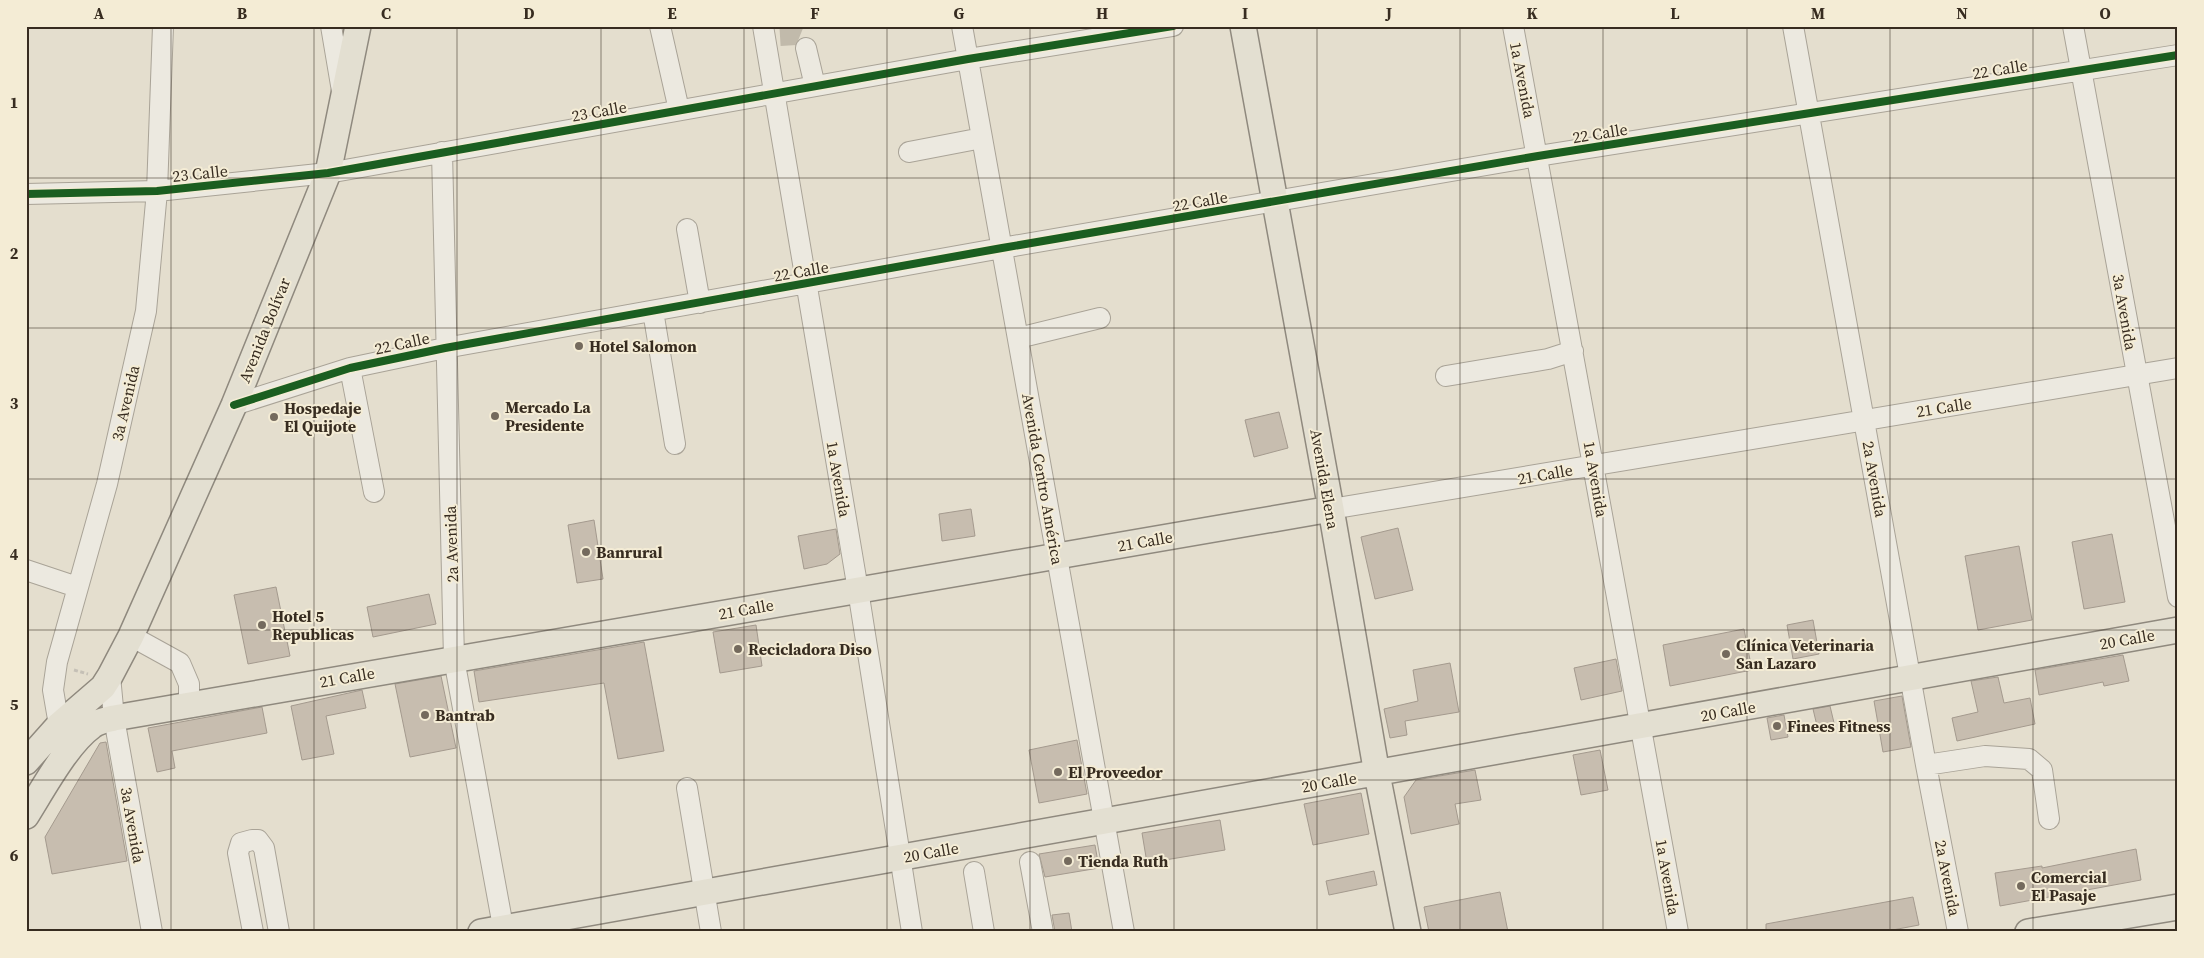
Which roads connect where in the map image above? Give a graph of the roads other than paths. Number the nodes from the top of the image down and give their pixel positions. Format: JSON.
{"nodes":[{"id":1,"x":163,"y":26,"type":"edge"},
{"id":2,"x":331,"y":26,"type":"edge"},
{"id":3,"x":358,"y":26,"type":"edge"},
{"id":4,"x":660,"y":26,"type":"edge"},
{"id":5,"x":962,"y":26,"type":"edge"},
{"id":6,"x":1173,"y":26,"type":"edge"},
{"id":7,"x":1243,"y":26,"type":"edge"},
{"id":8,"x":1513,"y":26,"type":"edge"},
{"id":9,"x":1793,"y":26,"type":"edge"},
{"id":10,"x":2073,"y":26,"type":"edge"},
{"id":11,"x":769,"y":34,"type":"edge"},
{"id":12,"x":806,"y":48,"type":"tunnel mouth"},
{"id":13,"x":2178,"y":55,"type":"edge"},
{"id":14,"x":968,"y":59,"type":"junction"},
{"id":15,"x":2081,"y":70,"type":"junction"},
{"id":16,"x":815,"y":86,"type":"junction"},
{"id":17,"x":774,"y":93,"type":"junction"},
{"id":18,"x":342,"y":97,"type":"junction"},
{"id":19,"x":679,"y":110,"type":"junction"},
{"id":20,"x":1809,"y":114,"type":"junction"},
{"id":21,"x":982,"y":138,"type":"junction"},
{"id":22,"x":442,"y":152,"type":"junction"},
{"id":23,"x":909,"y":152,"type":"dead end"},
{"id":24,"x":1538,"y":156,"type":"junction"},
{"id":25,"x":328,"y":173,"type":"junction"},
{"id":26,"x":157,"y":191,"type":"junction"},
{"id":27,"x":26,"y":194,"type":"edge"},
{"id":28,"x":1274,"y":202,"type":"junction"},
{"id":29,"x":687,"y":229,"type":"dead end"},
{"id":30,"x":1002,"y":248,"type":"junction"},
{"id":31,"x":807,"y":284,"type":"junction"},
{"id":32,"x":700,"y":303,"type":"junction"},
{"id":33,"x":654,"y":311,"type":"junction"},
{"id":34,"x":1100,"y":318,"type":"dead end"},
{"id":35,"x":1018,"y":338,"type":"junction"},
{"id":36,"x":445,"y":348,"type":"junction"},
{"id":37,"x":1573,"y":351,"type":"junction"},
{"id":38,"x":350,"y":368,"type":"junction"},
{"id":39,"x":2178,"y":368,"type":"edge"},
{"id":40,"x":2136,"y":375,"type":"junction"},
{"id":41,"x":1446,"y":376,"type":"dead end"},
{"id":42,"x":234,"y":405,"type":"junction"},
{"id":43,"x":1864,"y":420,"type":"junction"},
{"id":44,"x":675,"y":444,"type":"dead end"},
{"id":45,"x":1594,"y":465,"type":"junction"},
{"id":46,"x":374,"y":492,"type":"dead end"},
{"id":47,"x":1331,"y":509,"type":"junction"},
{"id":48,"x":1057,"y":556,"type":"junction"},
{"id":49,"x":26,"y":570,"type":"edge"},
{"id":50,"x":77,"y":587,"type":"junction"},
{"id":51,"x":858,"y":590,"type":"junction"},
{"id":52,"x":2178,"y":597,"type":"edge"},
{"id":53,"x":2178,"y":630,"type":"edge"},
{"id":54,"x":131,"y":636,"type":"junction"},
{"id":55,"x":454,"y":659,"type":"junction"},
{"id":56,"x":110,"y":676,"type":"junction"},
{"id":57,"x":1910,"y":678,"type":"junction"},
{"id":58,"x":189,"y":704,"type":"junction"},
{"id":59,"x":114,"y":718,"type":"junction"},
{"id":60,"x":59,"y":725,"type":"junction"},
{"id":61,"x":1641,"y":726,"type":"junction"},
{"id":62,"x":26,"y":735,"type":"edge"},
{"id":63,"x":26,"y":762,"type":"edge"},
{"id":64,"x":1926,"y":765,"type":"junction"},
{"id":65,"x":53,"y":773,"type":"junction"},
{"id":66,"x":1377,"y":774,"type":"junction"},
{"id":67,"x":687,"y":788,"type":"dead end"},
{"id":68,"x":26,"y":816,"type":"edge"},
{"id":69,"x":2049,"y":819,"type":"dead end"},
{"id":70,"x":1104,"y":822,"type":"junction"},
{"id":71,"x":900,"y":858,"type":"junction"},
{"id":72,"x":1030,"y":862,"type":"dead end"},
{"id":73,"x":974,"y":872,"type":"dead end"},
{"id":74,"x":703,"y":892,"type":"junction"},
{"id":75,"x":2178,"y":907,"type":"edge"},
{"id":76,"x":2068,"y":928,"type":"edge"},
{"id":77,"x":496,"y":930,"type":"edge"},
{"id":78,"x":152,"y":932,"type":"edge"},
{"id":79,"x":253,"y":932,"type":"edge"},
{"id":80,"x":279,"y":932,"type":"edge"},
{"id":81,"x":711,"y":932,"type":"edge"},
{"id":82,"x":912,"y":932,"type":"edge"},
{"id":83,"x":984,"y":932,"type":"edge"},
{"id":84,"x":1043,"y":932,"type":"edge"},
{"id":85,"x":1124,"y":932,"type":"edge"},
{"id":86,"x":1408,"y":932,"type":"edge"},
{"id":87,"x":1678,"y":932,"type":"edge"},
{"id":88,"x":1958,"y":932,"type":"edge"},
{"id":89,"x":2028,"y":932,"type":"edge"}],
"edges":[{"from":1,"to":26,"type":"street","name":"3a Avenida"},
{"from":2,"to":18,"type":"street"},
{"from":3,"to":18,"type":"main road","name":"Avenida Bolívar"},
{"from":4,"to":19,"type":"street"},
{"from":5,"to":14,"type":"street","name":"Avenida Centro América"},
{"from":6,"to":14,"type":"street","name":"23 Calle"},
{"from":7,"to":28,"type":"main road","name":"Avenida Elena"},
{"from":8,"to":24,"type":"street","name":"1a Avenida"},
{"from":9,"to":20,"type":"street","name":"2a Avenida"},
{"from":10,"to":15,"type":"street","name":"3a Avenida"},
{"from":11,"to":17,"type":"street","name":"1a Avenida"},
{"from":12,"to":16,"type":"street"},
{"from":13,"to":15,"type":"street","name":"22 Calle"},
{"from":14,"to":16,"type":"street","name":"23 Calle"},
{"from":14,"to":21,"type":"street","name":"Avenida Centro América"},
{"from":15,"to":20,"type":"street","name":"22 Calle"},
{"from":15,"to":40,"type":"street","name":"3a Avenida"},
{"from":16,"to":17,"type":"street","name":"23 Calle"},
{"from":17,"to":19,"type":"street","name":"23 Calle"},
{"from":17,"to":31,"type":"street","name":"1a Avenida"},
{"from":18,"to":25,"type":"main road","name":"Avenida Bolívar"},
{"from":19,"to":22,"type":"street","name":"23 Calle"},
{"from":20,"to":24,"type":"street","name":"22 Calle"},
{"from":20,"to":43,"type":"street","name":"2a Avenida"},
{"from":21,"to":23,"type":"street"},
{"from":21,"to":30,"type":"street","name":"Avenida Centro América"},
{"from":22,"to":25,"type":"street","name":"23 Calle"},
{"from":22,"to":36,"type":"street","name":"2a Avenida"},
{"from":24,"to":28,"type":"street","name":"22 Calle"},
{"from":24,"to":37,"type":"street","name":"1a Avenida"},
{"from":25,"to":26,"type":"street","name":"23 Calle"},
{"from":25,"to":42,"type":"main road","name":"Avenida Bolívar"},
{"from":26,"to":27,"type":"street","name":"23 Calle"},
{"from":26,"to":50,"type":"street","name":"3a Avenida"},
{"from":28,"to":30,"type":"street","name":"22 Calle"},
{"from":28,"to":47,"type":"main road","name":"Avenida Elena"},
{"from":29,"to":32,"type":"street"},
{"from":30,"to":31,"type":"street","name":"22 Calle"},
{"from":30,"to":35,"type":"street","name":"Avenida Centro América"},
{"from":31,"to":32,"type":"street","name":"22 Calle"},
{"from":31,"to":51,"type":"street","name":"1a Avenida"},
{"from":32,"to":33,"type":"street","name":"22 Calle"},
{"from":33,"to":36,"type":"street","name":"22 Calle"},
{"from":33,"to":44,"type":"street"},
{"from":34,"to":35,"type":"street"},
{"from":35,"to":48,"type":"street","name":"Avenida Centro América"},
{"from":36,"to":38,"type":"street","name":"22 Calle"},
{"from":36,"to":55,"type":"street","name":"2a Avenida"},
{"from":37,"to":41,"type":"street"},
{"from":37,"to":45,"type":"street","name":"1a Avenida"},
{"from":38,"to":42,"type":"street","name":"22 Calle"},
{"from":38,"to":46,"type":"street"},
{"from":39,"to":40,"type":"street","name":"21 Calle"},
{"from":40,"to":43,"type":"street","name":"21 Calle"},
{"from":40,"to":52,"type":"street","name":"3a Avenida"},
{"from":42,"to":54,"type":"main road","name":"Avenida Bolívar"},
{"from":43,"to":45,"type":"street","name":"21 Calle"},
{"from":43,"to":57,"type":"street","name":"2a Avenida"},
{"from":45,"to":47,"type":"street","name":"21 Calle"},
{"from":45,"to":61,"type":"street","name":"1a Avenida"},
{"from":47,"to":48,"type":"main road","name":"21 Calle"},
{"from":47,"to":66,"type":"main road","name":"Avenida Elena"},
{"from":48,"to":51,"type":"main road","name":"21 Calle"},
{"from":48,"to":70,"type":"street","name":"Avenida Centro América"},
{"from":49,"to":50,"type":"street"},
{"from":50,"to":60,"type":"street","name":"3a Avenida"},
{"from":51,"to":55,"type":"main road","name":"21 Calle"},
{"from":51,"to":71,"type":"street","name":"1a Avenida"},
{"from":53,"to":57,"type":"main road","name":"20 Calle"},
{"from":54,"to":56,"type":"main road","name":"Avenida Bolívar"},
{"from":54,"to":58,"type":"street"},
{"from":55,"to":58,"type":"main road","name":"21 Calle"},
{"from":55,"to":77,"type":"street","name":"2a Avenida"},
{"from":56,"to":59,"type":"street"},
{"from":56,"to":60,"type":"main road","name":"Avenida Bolívar"},
{"from":57,"to":61,"type":"main road","name":"20 Calle"},
{"from":57,"to":64,"type":"street","name":"2a Avenida"},
{"from":58,"to":59,"type":"main road","name":"21 Calle"},
{"from":59,"to":65,"type":"main road"},
{"from":59,"to":78,"type":"street","name":"3a Avenida"},
{"from":60,"to":62,"type":"main road"},
{"from":60,"to":63,"type":"main road"},
{"from":60,"to":65,"type":"street","name":"3a Avenida"},
{"from":61,"to":66,"type":"main road","name":"20 Calle"},
{"from":61,"to":87,"type":"street","name":"1a Avenida"},
{"from":64,"to":69,"type":"street"},
{"from":64,"to":88,"type":"street","name":"2a Avenida"},
{"from":65,"to":68,"type":"main road"},
{"from":66,"to":70,"type":"main road","name":"20 Calle"},
{"from":66,"to":86,"type":"main road","name":"Avenida Elena"},
{"from":67,"to":74,"type":"street"},
{"from":70,"to":71,"type":"main road","name":"20 Calle"},
{"from":70,"to":85,"type":"street","name":"Avenida Centro América"},
{"from":71,"to":74,"type":"main road","name":"20 Calle"},
{"from":71,"to":82,"type":"street","name":"1a Avenida"},
{"from":72,"to":84,"type":"street"},
{"from":73,"to":83,"type":"street"},
{"from":74,"to":77,"type":"main road","name":"20 Calle"},
{"from":74,"to":81,"type":"street"},
{"from":75,"to":76,"type":"main road"},
{"from":76,"to":89,"type":"main road"},
{"from":79,"to":80,"type":"street"}]}
